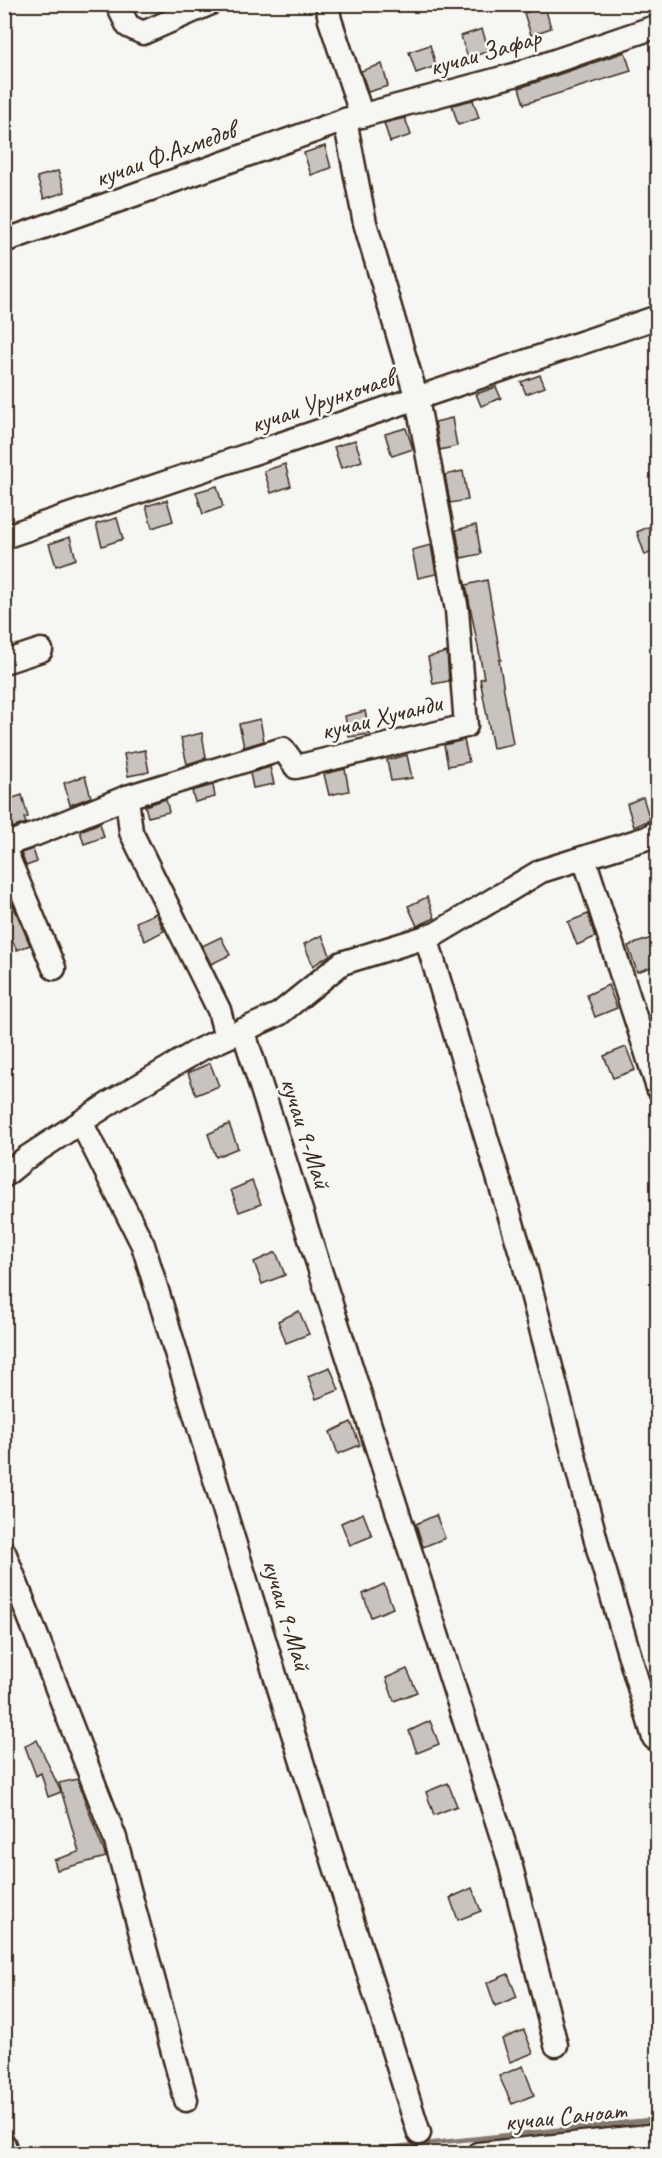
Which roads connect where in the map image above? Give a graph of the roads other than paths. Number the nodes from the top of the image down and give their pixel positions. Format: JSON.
{"nodes":[{"id":1,"x":117,"y":4,"type":"edge"},
{"id":2,"x":209,"y":4,"type":"edge"},
{"id":3,"x":327,"y":4,"type":"edge"},
{"id":4,"x":657,"y":26,"type":"edge"},
{"id":5,"x":353,"y":118,"type":"junction"},
{"id":6,"x":4,"y":241,"type":"edge"},
{"id":7,"x":657,"y":317,"type":"edge"},
{"id":8,"x":417,"y":399,"type":"junction"},
{"id":9,"x":4,"y":537,"type":"edge"},
{"id":10,"x":41,"y":650,"type":"dead end"},
{"id":11,"x":4,"y":662,"type":"edge"},
{"id":12,"x":127,"y":797,"type":"junction"},
{"id":13,"x":657,"y":831,"type":"edge"},
{"id":14,"x":4,"y":847,"type":"edge"},
{"id":15,"x":584,"y":858,"type":"junction"},
{"id":16,"x":426,"y":937,"type":"junction"},
{"id":17,"x":54,"y":968,"type":"dead end"},
{"id":18,"x":235,"y":1034,"type":"junction"},
{"id":19,"x":655,"y":1065,"type":"edge"},
{"id":20,"x":657,"y":1088,"type":"edge"},
{"id":21,"x":81,"y":1122,"type":"junction"},
{"id":22,"x":4,"y":1176,"type":"edge"},
{"id":23,"x":4,"y":1552,"type":"edge"},
{"id":24,"x":654,"y":1738,"type":"dead end"},
{"id":25,"x":556,"y":2045,"type":"dead end"},
{"id":26,"x":186,"y":2100,"type":"dead end"},
{"id":27,"x":419,"y":2133,"type":"dead end"},
{"id":28,"x":657,"y":2135,"type":"edge"},
{"id":29,"x":4,"y":2145,"type":"edge"},
{"id":30,"x":6,"y":2154,"type":"edge"},
{"id":31,"x":478,"y":2154,"type":"edge"}],
"edges":[{"from":1,"to":2,"type":"street"},
{"from":3,"to":5,"type":"street"},
{"from":4,"to":5,"type":"street","name":"кучаи Зафар"},
{"from":5,"to":6,"type":"street","name":"кучаи Ф.Ахмедов"},
{"from":5,"to":8,"type":"street"},
{"from":7,"to":8,"type":"street","name":"кучаи Урунхочаев"},
{"from":8,"to":9,"type":"street","name":"кучаи Урунхочаев"},
{"from":8,"to":12,"type":"street","name":"кучаи Хучанди"},
{"from":10,"to":11,"type":"street"},
{"from":12,"to":14,"type":"street","name":"кучаи Хучанди"},
{"from":12,"to":18,"type":"street","name":"кучаи 9-Май"},
{"from":13,"to":15,"type":"street"},
{"from":14,"to":17,"type":"street"},
{"from":15,"to":16,"type":"street"},
{"from":15,"to":19,"type":"street"},
{"from":16,"to":18,"type":"street"},
{"from":16,"to":24,"type":"street"},
{"from":18,"to":21,"type":"street"},
{"from":18,"to":25,"type":"street","name":"кучаи 9-Май"},
{"from":19,"to":20,"type":"street"},
{"from":21,"to":22,"type":"street"},
{"from":21,"to":27,"type":"street","name":"кучаи 9-Май"},
{"from":23,"to":26,"type":"street"},
{"from":28,"to":31,"type":"street","name":"кучаи Саноат"},
{"from":29,"to":30,"type":"street"}]}
